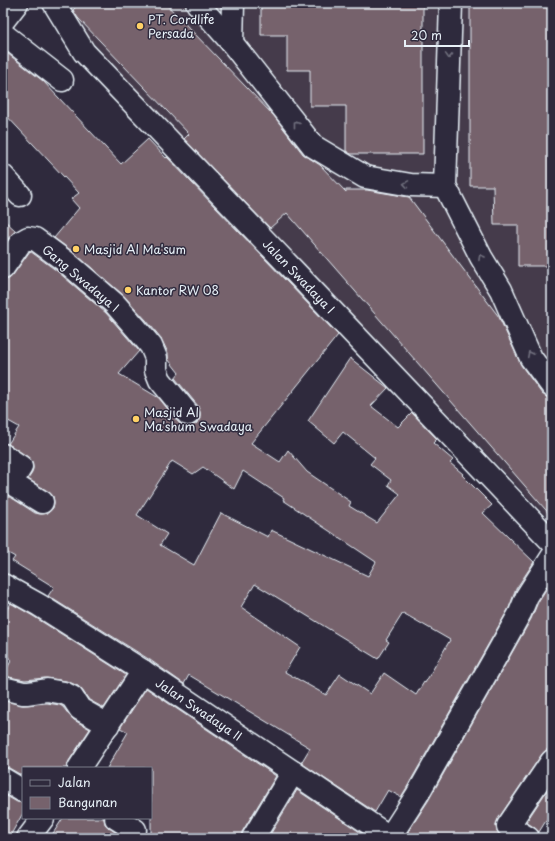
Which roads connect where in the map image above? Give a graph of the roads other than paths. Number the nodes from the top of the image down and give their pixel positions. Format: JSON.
{"nodes":[{"id":1,"x":17,"y":3,"type":"edge"},
{"id":2,"x":54,"y":3,"type":"edge"},
{"id":3,"x":197,"y":3,"type":"edge"},
{"id":4,"x":233,"y":3,"type":"edge"},
{"id":5,"x":451,"y":3,"type":"edge"},
{"id":6,"x":3,"y":21,"type":"edge"},
{"id":7,"x":3,"y":34,"type":"edge"},
{"id":8,"x":232,"y":43,"type":"junction"},
{"id":9,"x":62,"y":80,"type":"dead end"},
{"id":10,"x":3,"y":176,"type":"edge"},
{"id":11,"x":445,"y":186,"type":"junction"},
{"id":12,"x":20,"y":195,"type":"dead end"},
{"id":13,"x":3,"y":267,"type":"edge"},
{"id":14,"x":552,"y":386,"type":"edge"},
{"id":15,"x":188,"y":414,"type":"dead end"},
{"id":16,"x":3,"y":455,"type":"edge"},
{"id":17,"x":42,"y":502,"type":"dead end"},
{"id":18,"x":552,"y":542,"type":"edge"},
{"id":19,"x":552,"y":558,"type":"edge"},
{"id":20,"x":3,"y":585,"type":"edge"},
{"id":21,"x":143,"y":671,"type":"junction"},
{"id":22,"x":3,"y":688,"type":"edge"},
{"id":23,"x":108,"y":725,"type":"junction"},
{"id":24,"x":552,"y":761,"type":"edge"},
{"id":25,"x":80,"y":767,"type":"edge"},
{"id":26,"x":293,"y":772,"type":"junction"},
{"id":27,"x":3,"y":779,"type":"edge"},
{"id":28,"x":22,"y":790,"type":"edge"},
{"id":29,"x":42,"y":819,"type":"edge"},
{"id":30,"x":118,"y":819,"type":"edge"},
{"id":31,"x":135,"y":830,"type":"dead end"},
{"id":32,"x":28,"y":838,"type":"edge"},
{"id":33,"x":254,"y":838,"type":"edge"},
{"id":34,"x":391,"y":838,"type":"edge"},
{"id":35,"x":528,"y":838,"type":"edge"}],
"edges":[{"from":1,"to":6,"type":"street"},
{"from":2,"to":18,"type":"street","name":"Jalan Swadaya I"},
{"from":3,"to":8,"type":"street"},
{"from":4,"to":8,"type":"street"},
{"from":5,"to":11,"type":"street","one_way":true},
{"from":7,"to":9,"type":"street"},
{"from":11,"to":8,"type":"street","one_way":true},
{"from":10,"to":12,"type":"street"},
{"from":14,"to":11,"type":"street","one_way":true},
{"from":13,"to":15,"type":"street","name":"Gang Swadaya I"},
{"from":16,"to":17,"type":"street"},
{"from":19,"to":34,"type":"street"},
{"from":20,"to":21,"type":"street","name":"Jalan Swadaya II"},
{"from":21,"to":23,"type":"street"},
{"from":21,"to":26,"type":"street","name":"Jalan Swadaya II"},
{"from":22,"to":23,"type":"street"},
{"from":23,"to":25,"type":"street"},
{"from":24,"to":35,"type":"street"},
{"from":26,"to":33,"type":"street"},
{"from":26,"to":34,"type":"street","name":"Jalan Swadaya II"},
{"from":27,"to":28,"type":"street"},
{"from":29,"to":32,"type":"street"},
{"from":30,"to":31,"type":"street"}]}
